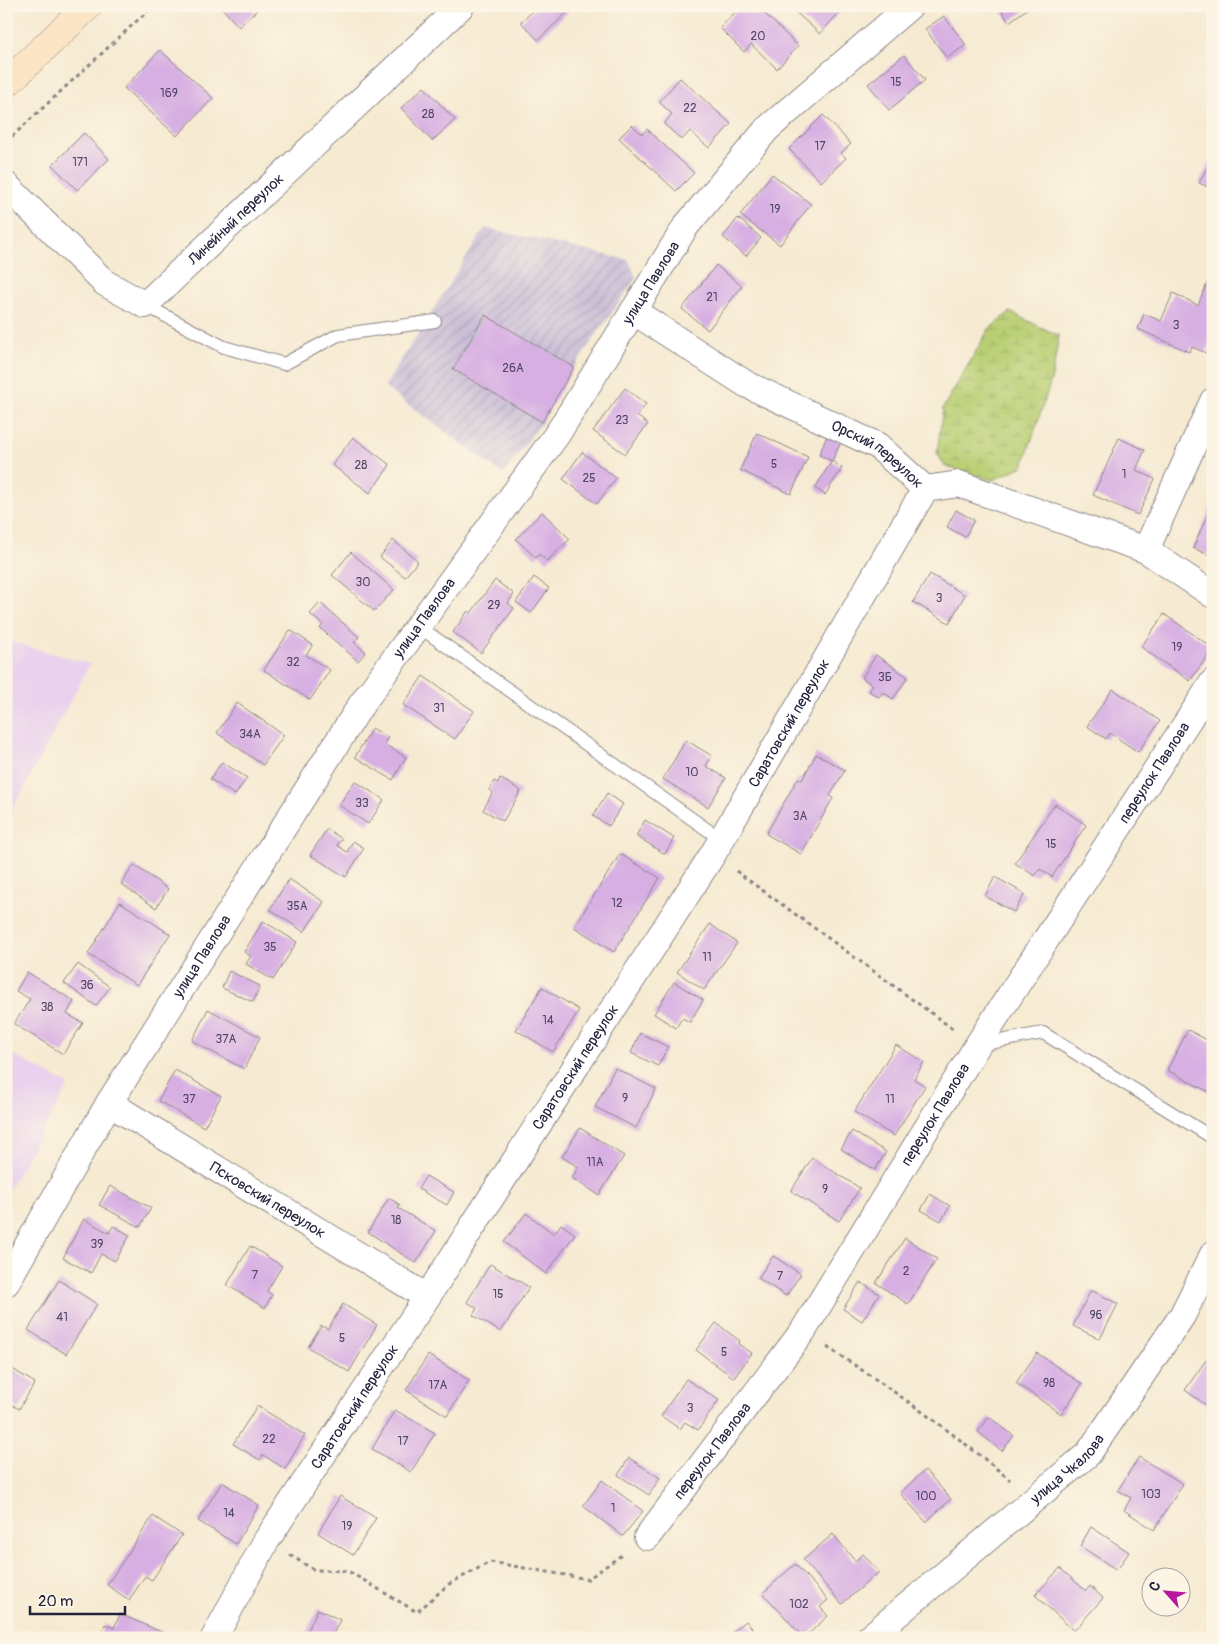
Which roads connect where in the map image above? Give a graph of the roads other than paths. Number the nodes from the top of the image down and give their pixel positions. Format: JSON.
{"nodes":[{"id":1,"x":88,"y":6,"type":"edge"},
{"id":2,"x":461,"y":6,"type":"edge"},
{"id":3,"x":910,"y":6,"type":"edge"},
{"id":4,"x":6,"y":84,"type":"edge"},
{"id":5,"x":6,"y":185,"type":"edge"},
{"id":6,"x":145,"y":305,"type":"junction"},
{"id":7,"x":633,"y":311,"type":"junction"},
{"id":8,"x":435,"y":321,"type":"dead end"},
{"id":9,"x":1213,"y":401,"type":"edge"},
{"id":10,"x":925,"y":489,"type":"junction"},
{"id":11,"x":1146,"y":550,"type":"junction"},
{"id":12,"x":1213,"y":595,"type":"edge"},
{"id":13,"x":418,"y":626,"type":"junction"},
{"id":14,"x":1213,"y":682,"type":"edge"},
{"id":15,"x":718,"y":847,"type":"junction"},
{"id":16,"x":976,"y":1046,"type":"junction"},
{"id":17,"x":109,"y":1102,"type":"junction"},
{"id":18,"x":1213,"y":1138,"type":"edge"},
{"id":19,"x":1213,"y":1254,"type":"edge"},
{"id":20,"x":6,"y":1283,"type":"edge"},
{"id":21,"x":427,"y":1297,"type":"junction"},
{"id":22,"x":647,"y":1537,"type":"road end"},
{"id":23,"x":214,"y":1638,"type":"edge"},
{"id":24,"x":869,"y":1638,"type":"edge"}],
"edges":[{"from":1,"to":4,"type":"main road"},
{"from":2,"to":6,"type":"street","name":"Линейный переулок"},
{"from":3,"to":7,"type":"street","name":"улица Павлова"},
{"from":5,"to":6,"type":"street"},
{"from":6,"to":8,"type":"lane"},
{"from":7,"to":10,"type":"street","name":"Орский переулок"},
{"from":7,"to":13,"type":"street","name":"улица Павлова"},
{"from":9,"to":11,"type":"street"},
{"from":10,"to":11,"type":"street","name":"Орский переулок"},
{"from":10,"to":15,"type":"street","name":"Саратовский переулок"},
{"from":11,"to":12,"type":"street","name":"Орский переулок"},
{"from":13,"to":15,"type":"lane"},
{"from":13,"to":17,"type":"street","name":"улица Павлова"},
{"from":14,"to":16,"type":"street","name":"переулок Павлова"},
{"from":15,"to":21,"type":"street","name":"Саратовский переулок"},
{"from":16,"to":18,"type":"lane"},
{"from":16,"to":22,"type":"street","name":"переулок Павлова"},
{"from":17,"to":20,"type":"street","name":"улица Павлова"},
{"from":17,"to":21,"type":"street","name":"Псковский переулок"},
{"from":19,"to":24,"type":"street","name":"улица Чкалова"},
{"from":21,"to":23,"type":"street","name":"Саратовский переулок"}]}
